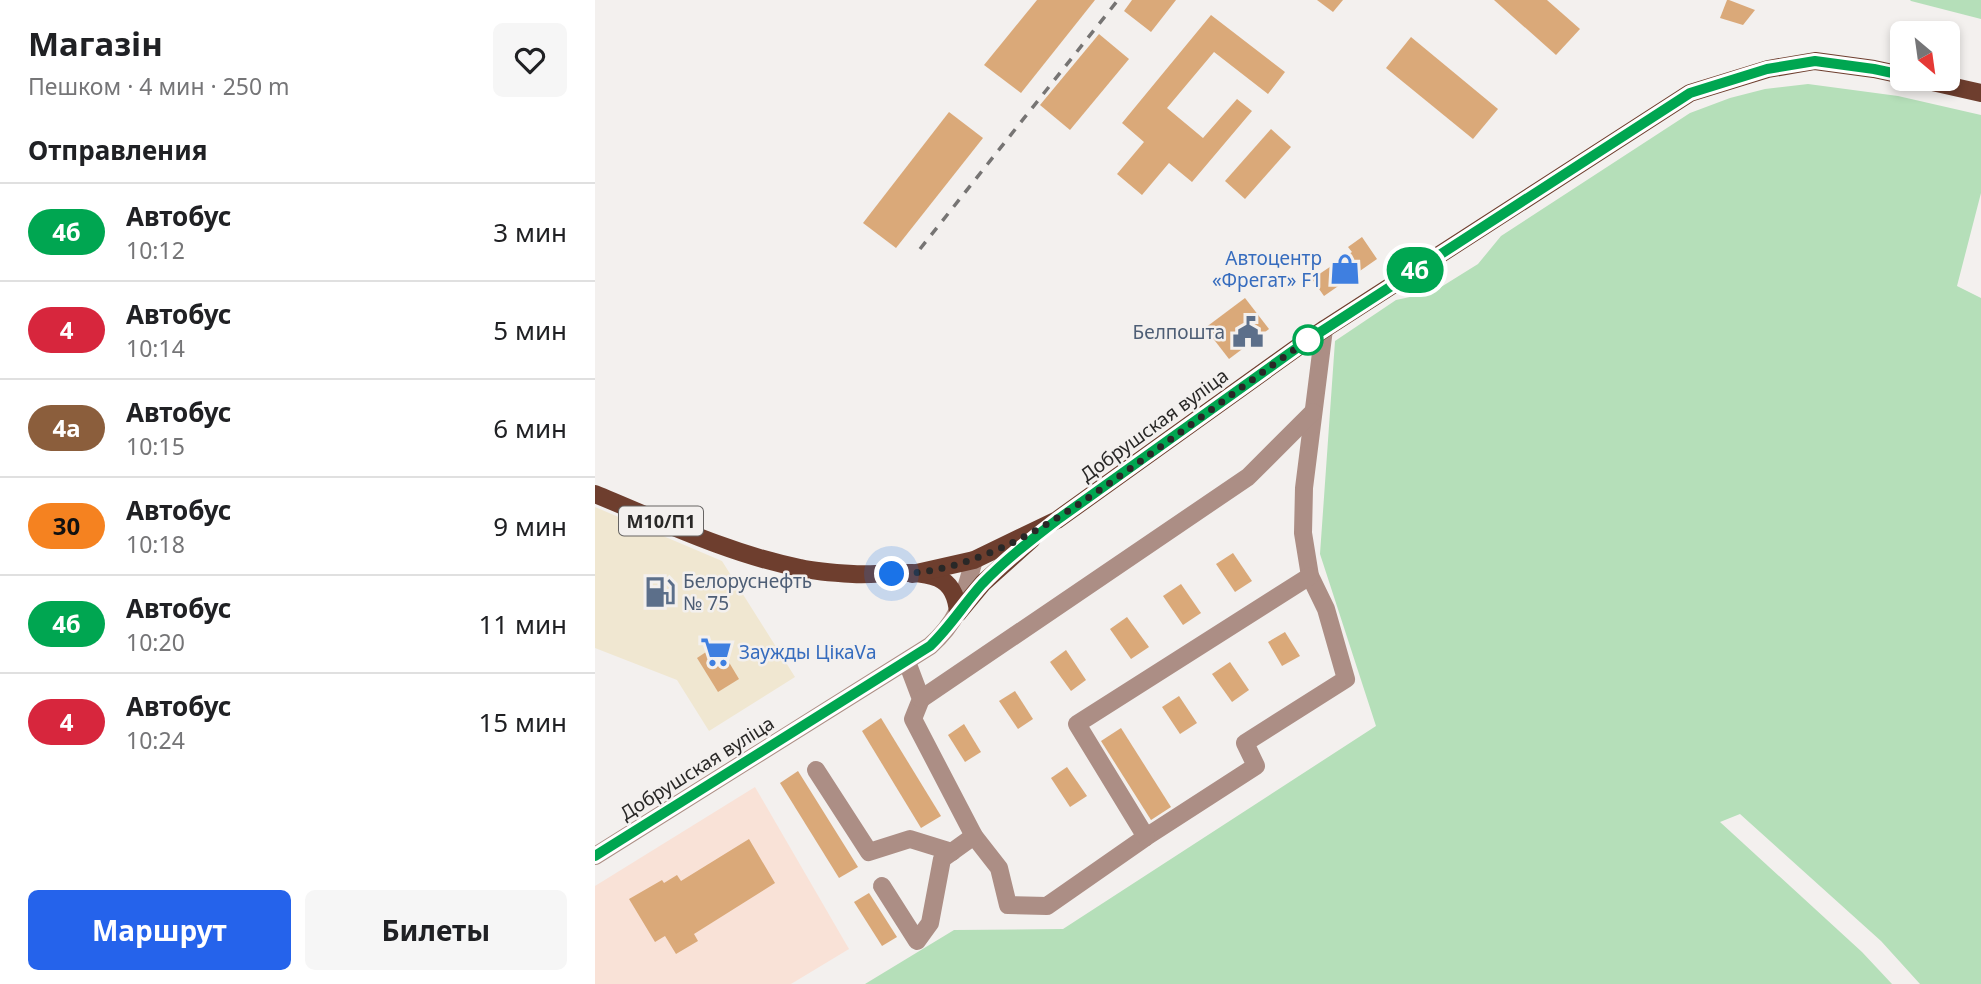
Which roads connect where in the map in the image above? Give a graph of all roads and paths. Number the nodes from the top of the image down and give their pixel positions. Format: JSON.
{"nodes":[{"id":1,"x":1890,"y":72,"type":"edge"},
{"id":2,"x":1960,"y":88,"type":"edge"},
{"id":3,"x":1981,"y":93,"type":"edge"},
{"id":4,"x":1324,"y":330,"type":"junction"},
{"id":5,"x":1313,"y":412,"type":"junction"},
{"id":6,"x":595,"y":494,"type":"edge"},
{"id":7,"x":1057,"y":520,"type":"junction"},
{"id":8,"x":974,"y":560,"type":"junction"},
{"id":9,"x":912,"y":574,"type":"junction"},
{"id":10,"x":1310,"y":576,"type":"junction"},
{"id":11,"x":958,"y":613,"type":"junction"},
{"id":12,"x":907,"y":662,"type":"junction"},
{"id":13,"x":921,"y":699,"type":"junction"},
{"id":14,"x":816,"y":770,"type":"dead end"},
{"id":15,"x":974,"y":836,"type":"junction"},
{"id":16,"x":1146,"y":837,"type":"junction"},
{"id":17,"x":952,"y":852,"type":"junction"},
{"id":18,"x":595,"y":856,"type":"edge"},
{"id":19,"x":882,"y":886,"type":"dead end"}],
"edges":[{"from":1,"to":4,"type":"main road","name":"Добрушская вуліца","number":"М10/П1"},
{"from":2,"to":3,"type":"main road"},
{"from":4,"to":5,"type":"street"},
{"from":4,"to":7,"type":"main road","name":"Добрушская вуліца","number":"М10/П1"},
{"from":5,"to":10,"type":"street"},
{"from":5,"to":13,"type":"street"},
{"from":6,"to":9,"type":"main road","number":"М10/П1"},
{"from":7,"to":8,"type":"main road","name":"Добрушская вуліца","number":"М10/П1"},
{"from":7,"to":11,"type":"main road"},
{"from":8,"to":9,"type":"main road","number":"М10/П1"},
{"from":8,"to":11,"type":"street","name":"Добрушская вуліца"},
{"from":9,"to":11,"type":"main road"},
{"from":10,"to":16,"type":"street"},
{"from":10,"to":16,"type":"street"},
{"from":11,"to":12,"type":"street","name":"Добрушская вуліца"},
{"from":12,"to":13,"type":"street"},
{"from":12,"to":18,"type":"street","name":"Добрушская вуліца"},
{"from":13,"to":15,"type":"street"},
{"from":14,"to":17,"type":"street"},
{"from":15,"to":16,"type":"street"},
{"from":15,"to":17,"type":"street"},
{"from":17,"to":19,"type":"street"}]}
